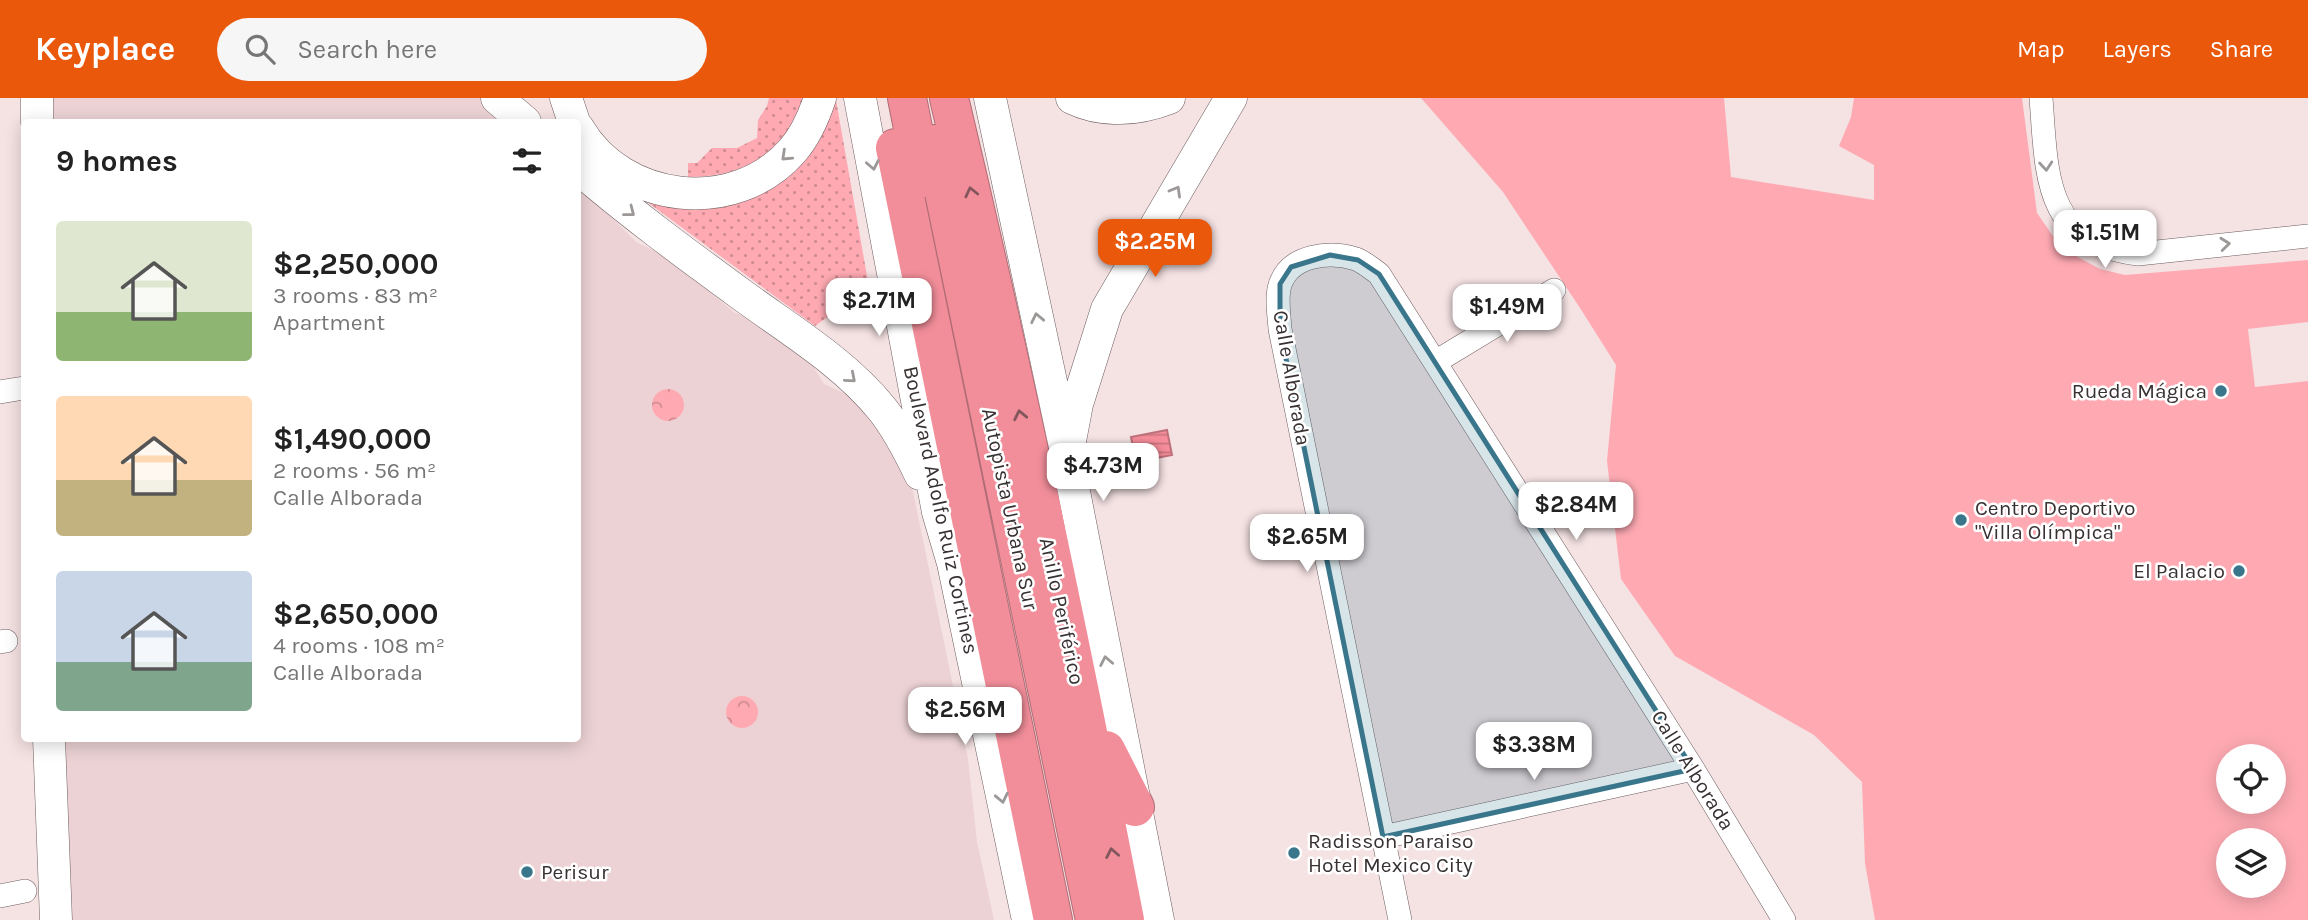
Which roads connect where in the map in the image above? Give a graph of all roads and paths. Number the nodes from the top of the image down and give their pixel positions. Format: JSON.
{"nodes":[{"id":1,"x":37,"y":98,"type":"edge"},
{"id":2,"x":497,"y":98,"type":"edge"},
{"id":3,"x":566,"y":98,"type":"edge"},
{"id":4,"x":820,"y":98,"type":"edge"},
{"id":5,"x":860,"y":98,"type":"edge"},
{"id":6,"x":885,"y":98,"type":"edge"},
{"id":7,"x":907,"y":98,"type":"edge"},
{"id":8,"x":924,"y":98,"type":"edge"},
{"id":9,"x":949,"y":98,"type":"edge"},
{"id":10,"x":990,"y":98,"type":"edge"},
{"id":11,"x":1072,"y":98,"type":"edge"},
{"id":12,"x":1168,"y":98,"type":"edge"},
{"id":13,"x":1231,"y":98,"type":"edge"},
{"id":14,"x":2041,"y":98,"type":"edge"},
{"id":15,"x":37,"y":119,"type":"edge"},
{"id":16,"x":522,"y":119,"type":"edge"},
{"id":17,"x":574,"y":119,"type":"edge"},
{"id":18,"x":581,"y":132,"type":"edge"},
{"id":19,"x":581,"y":171,"type":"edge"},
{"id":20,"x":907,"y":211,"type":"junction"},
{"id":21,"x":2308,"y":236,"type":"edge"},
{"id":22,"x":1554,"y":290,"type":"dead end"},
{"id":23,"x":1437,"y":361,"type":"junction"},
{"id":24,"x":21,"y":388,"type":"edge"},
{"id":25,"x":0,"y":392,"type":"edge"},
{"id":26,"x":1067,"y":456,"type":"junction"},
{"id":27,"x":938,"y":512,"type":"junction"},
{"id":28,"x":953,"y":564,"type":"junction"},
{"id":29,"x":1063,"y":612,"type":"junction"},
{"id":30,"x":49,"y":742,"type":"edge"},
{"id":31,"x":1693,"y":769,"type":"junction"},
{"id":32,"x":1135,"y":807,"type":"junction"},
{"id":33,"x":1384,"y":837,"type":"junction"},
{"id":34,"x":25,"y":891,"type":"dead end"},
{"id":35,"x":0,"y":896,"type":"edge"},
{"id":36,"x":56,"y":920,"type":"edge"},
{"id":37,"x":1028,"y":920,"type":"edge"},
{"id":38,"x":1053,"y":920,"type":"edge"},
{"id":39,"x":1077,"y":920,"type":"edge"},
{"id":40,"x":1095,"y":920,"type":"edge"},
{"id":41,"x":1125,"y":920,"type":"edge"},
{"id":42,"x":1158,"y":920,"type":"edge"},
{"id":43,"x":1400,"y":920,"type":"edge"},
{"id":44,"x":1784,"y":920,"type":"edge"}],
"edges":[{"from":1,"to":15,"type":"main road"},
{"from":2,"to":16,"type":"main road"},
{"from":3,"to":17,"type":"main road"},
{"from":4,"to":18,"type":"main road","one_way":true},
{"from":5,"to":27,"type":"main road","name":"Boulevard Adolfo Ruiz Cortines","one_way":true},
{"from":6,"to":20,"type":"highway"},
{"from":7,"to":39,"type":"highway","name":"Autopista Urbana Sur"},
{"from":8,"to":40,"type":"highway","name":"Autopista Urbana Sur"},
{"from":29,"to":9,"type":"highway","name":"Anillo Periférico","one_way":true},
{"from":26,"to":10,"type":"main road","one_way":true},
{"from":11,"to":12,"type":"main road"},
{"from":26,"to":13,"type":"main road","one_way":true},
{"from":14,"to":21,"type":"street","one_way":true},
{"from":19,"to":27,"type":"main road","one_way":true},
{"from":20,"to":28,"type":"highway"},
{"from":20,"to":38,"type":"highway"},
{"from":22,"to":23,"type":"street"},
{"from":23,"to":31,"type":"street","name":"Calle Alborada"},
{"from":23,"to":33,"type":"street","name":"Calle Alborada"},
{"from":24,"to":25,"type":"street"},
{"from":32,"to":26,"type":"main road","one_way":true},
{"from":27,"to":28,"type":"main road","name":"Boulevard Adolfo Ruiz Cortines"},
{"from":28,"to":37,"type":"main road","name":"Boulevard Adolfo Ruiz Cortines","one_way":true},
{"from":29,"to":32,"type":"highway"},
{"from":41,"to":29,"type":"highway","name":"Anillo Periférico","one_way":true},
{"from":30,"to":36,"type":"main road"},
{"from":31,"to":33,"type":"street"},
{"from":31,"to":44,"type":"street","name":"Calle Alborada"},
{"from":32,"to":42,"type":"main road"},
{"from":33,"to":43,"type":"street","name":"Calle Alborada"},
{"from":34,"to":35,"type":"street"}]}
